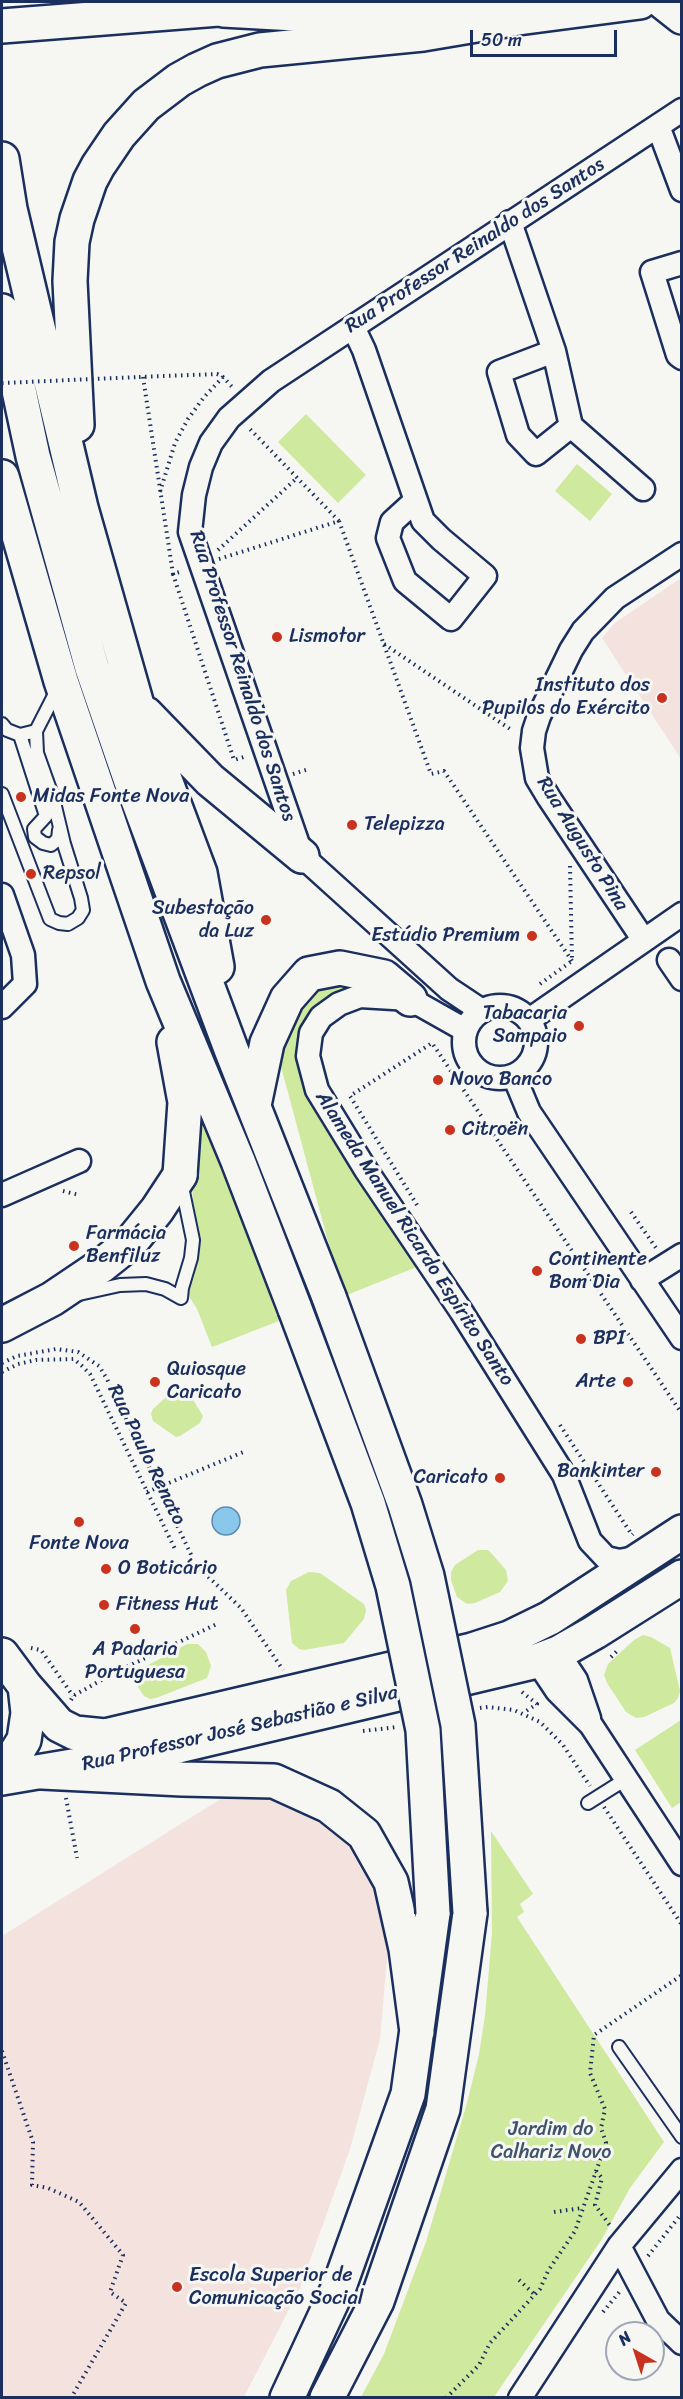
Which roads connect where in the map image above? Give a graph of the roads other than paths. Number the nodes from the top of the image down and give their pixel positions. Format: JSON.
{"nodes":[{"id":1,"x":279,"y":2,"type":"edge"},
{"id":2,"x":640,"y":2,"type":"edge"},
{"id":3,"x":663,"y":2,"type":"edge"},
{"id":4,"x":223,"y":10,"type":"junction"},
{"id":5,"x":681,"y":17,"type":"edge"},
{"id":6,"x":518,"y":18,"type":"junction"},
{"id":7,"x":2,"y":26,"type":"edge"},
{"id":8,"x":681,"y":110,"type":"edge"},
{"id":9,"x":658,"y":126,"type":"junction"},
{"id":10,"x":2,"y":159,"type":"edge"},
{"id":11,"x":681,"y":190,"type":"edge"},
{"id":12,"x":510,"y":222,"type":"junction"},
{"id":13,"x":681,"y":263,"type":"edge"},
{"id":14,"x":2,"y":311,"type":"edge"},
{"id":15,"x":353,"y":327,"type":"junction"},
{"id":16,"x":554,"y":351,"type":"junction"},
{"id":17,"x":681,"y":358,"type":"edge"},
{"id":18,"x":571,"y":426,"type":"junction"},
{"id":19,"x":2,"y":477,"type":"edge"},
{"id":20,"x":644,"y":489,"type":"dead end"},
{"id":21,"x":415,"y":501,"type":"junction"},
{"id":22,"x":81,"y":508,"type":"junction"},
{"id":23,"x":681,"y":554,"type":"edge"},
{"id":24,"x":61,"y":681,"type":"junction"},
{"id":25,"x":137,"y":705,"type":"junction"},
{"id":26,"x":3,"y":730,"type":"edge"},
{"id":27,"x":36,"y":731,"type":"junction"},
{"id":28,"x":20,"y":735,"type":"junction"},
{"id":29,"x":2,"y":794,"type":"edge"},
{"id":30,"x":59,"y":827,"type":"junction"},
{"id":31,"x":302,"y":856,"type":"junction"},
{"id":32,"x":2,"y":895,"type":"edge"},
{"id":33,"x":681,"y":914,"type":"edge"},
{"id":34,"x":643,"y":939,"type":"junction"},
{"id":35,"x":669,"y":960,"type":"dead end"},
{"id":36,"x":681,"y":979,"type":"edge"},
{"id":37,"x":163,"y":981,"type":"junction"},
{"id":38,"x":410,"y":999,"type":"junction"},
{"id":39,"x":2,"y":1007,"type":"edge"},
{"id":40,"x":482,"y":1011,"type":"junction"},
{"id":41,"x":529,"y":1020,"type":"junction"},
{"id":42,"x":465,"y":1030,"type":"junction"},
{"id":43,"x":231,"y":1048,"type":"junction"},
{"id":44,"x":514,"y":1076,"type":"junction"},
{"id":45,"x":254,"y":1105,"type":"junction"},
{"id":46,"x":78,"y":1161,"type":"dead end"},
{"id":47,"x":180,"y":1175,"type":"junction"},
{"id":48,"x":2,"y":1195,"type":"edge"},
{"id":49,"x":681,"y":1255,"type":"edge"},
{"id":50,"x":642,"y":1280,"type":"junction"},
{"id":51,"x":52,"y":1299,"type":"junction"},
{"id":52,"x":678,"y":1324,"type":"edge"},
{"id":53,"x":2,"y":1325,"type":"edge"},
{"id":54,"x":681,"y":1532,"type":"edge"},
{"id":55,"x":644,"y":1542,"type":"junction"},
{"id":56,"x":681,"y":1577,"type":"edge"},
{"id":57,"x":541,"y":1643,"type":"junction"},
{"id":58,"x":16,"y":1651,"type":"edge"},
{"id":59,"x":475,"y":1662,"type":"junction"},
{"id":60,"x":25,"y":1686,"type":"junction"},
{"id":61,"x":2,"y":1764,"type":"edge"},
{"id":62,"x":42,"y":1772,"type":"junction"},
{"id":63,"x":2,"y":1778,"type":"edge"},
{"id":64,"x":626,"y":1779,"type":"junction"},
{"id":65,"x":593,"y":1800,"type":"road end"},
{"id":66,"x":681,"y":1864,"type":"edge"},
{"id":67,"x":417,"y":2032,"type":"junction"},
{"id":68,"x":619,"y":2047,"type":"dead end"},
{"id":69,"x":681,"y":2137,"type":"edge"},
{"id":70,"x":681,"y":2170,"type":"edge"},
{"id":71,"x":615,"y":2237,"type":"junction"},
{"id":72,"x":681,"y":2343,"type":"edge"},
{"id":73,"x":286,"y":2397,"type":"edge"},
{"id":74,"x":327,"y":2397,"type":"edge"},
{"id":75,"x":520,"y":2397,"type":"edge"}],
"edges":[{"from":1,"to":4,"type":"main road"},
{"from":2,"to":6,"type":"main road"},
{"from":3,"to":5,"type":"main road"},
{"from":4,"to":6,"type":"main road"},
{"from":4,"to":7,"type":"main road"},
{"from":6,"to":22,"type":"main road"},
{"from":8,"to":9,"type":"street","name":"Rua Professor Reinaldo dos Santos"},
{"from":9,"to":11,"type":"street"},
{"from":9,"to":12,"type":"street","name":"Rua Professor Reinaldo dos Santos"},
{"from":10,"to":22,"type":"main road"},
{"from":12,"to":15,"type":"street","name":"Rua Professor Reinaldo dos Santos"},
{"from":12,"to":16,"type":"street"},
{"from":13,"to":17,"type":"street"},
{"from":14,"to":43,"type":"main road"},
{"from":15,"to":21,"type":"street"},
{"from":15,"to":31,"type":"street","name":"Rua Professor Reinaldo dos Santos"},
{"from":16,"to":18,"type":"street"},
{"from":16,"to":18,"type":"street"},
{"from":18,"to":20,"type":"street"},
{"from":19,"to":24,"type":"main road"},
{"from":21,"to":21,"type":"street"},
{"from":22,"to":25,"type":"main road"},
{"from":23,"to":34,"type":"street","name":"Rua Augusto Pina"},
{"from":24,"to":27,"type":"lane"},
{"from":24,"to":37,"type":"main road"},
{"from":25,"to":31,"type":"main road"},
{"from":25,"to":43,"type":"main road"},
{"from":26,"to":28,"type":"lane"},
{"from":27,"to":28,"type":"lane"},
{"from":27,"to":30,"type":"lane"},
{"from":28,"to":30,"type":"lane"},
{"from":29,"to":30,"type":"lane"},
{"from":31,"to":40,"type":"street","name":"Rua Professor Reinaldo dos Santos"},
{"from":32,"to":39,"type":"street"},
{"from":33,"to":34,"type":"street"},
{"from":34,"to":41,"type":"street"},
{"from":35,"to":36,"type":"street"},
{"from":37,"to":47,"type":"main road"},
{"from":37,"to":67,"type":"main road","bridge":true},
{"from":38,"to":42,"type":"street","name":"Alameda Manuel Ricardo Espírito Santo"},
{"from":38,"to":45,"type":"main road"},
{"from":38,"to":55,"type":"street","name":"Alameda Manuel Ricardo Espírito Santo"},
{"from":40,"to":41,"type":"street"},
{"from":40,"to":42,"type":"street"},
{"from":41,"to":44,"type":"street"},
{"from":42,"to":44,"type":"street"},
{"from":43,"to":45,"type":"main road"},
{"from":44,"to":50,"type":"street"},
{"from":45,"to":74,"type":"main road","bridge":true},
{"from":46,"to":48,"type":"street"},
{"from":47,"to":51,"type":"main road"},
{"from":47,"to":51,"type":"lane"},
{"from":49,"to":50,"type":"street"},
{"from":50,"to":52,"type":"street"},
{"from":51,"to":53,"type":"main road"},
{"from":54,"to":55,"type":"main road"},
{"from":55,"to":57,"type":"main road"},
{"from":56,"to":57,"type":"main road"},
{"from":57,"to":59,"type":"main road"},
{"from":57,"to":64,"type":"street"},
{"from":58,"to":60,"type":"main road"},
{"from":59,"to":60,"type":"main road","name":"Rua Professor José Sebastião e Silva"},
{"from":59,"to":62,"type":"main road","name":"Rua Professor José Sebastião e Silva"},
{"from":60,"to":61,"type":"main road"},
{"from":62,"to":63,"type":"main road","name":"Rua Professor José Sebastião e Silva"},
{"from":62,"to":67,"type":"main road"},
{"from":64,"to":65,"type":"lane"},
{"from":64,"to":66,"type":"street"},
{"from":67,"to":73,"type":"main road"},
{"from":68,"to":69,"type":"lane"},
{"from":70,"to":71,"type":"street"},
{"from":71,"to":72,"type":"street"},
{"from":71,"to":75,"type":"street"}]}
